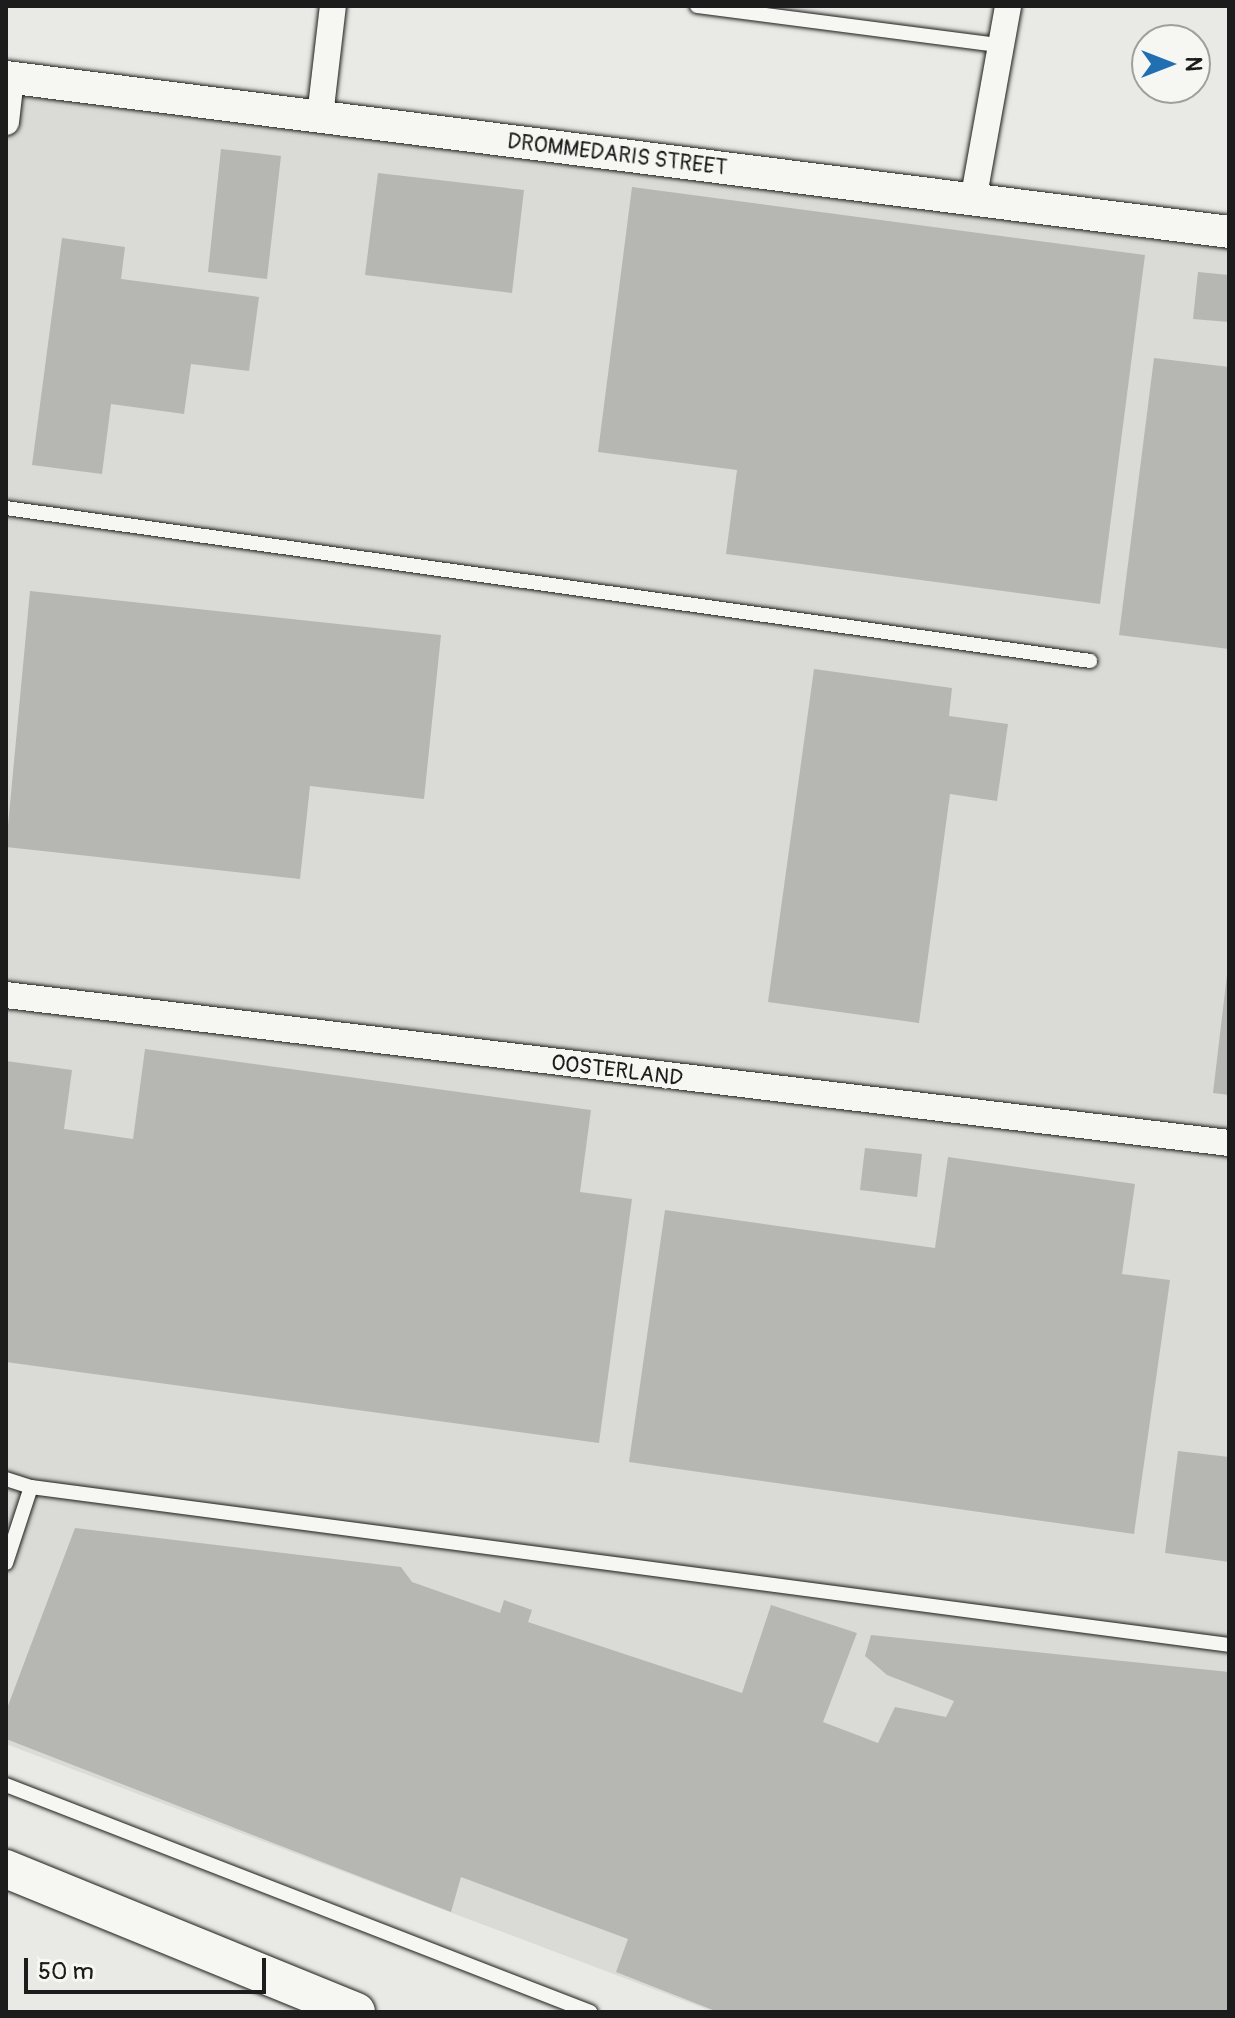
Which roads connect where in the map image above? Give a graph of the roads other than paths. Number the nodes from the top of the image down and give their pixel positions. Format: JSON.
{"nodes":[{"id":1,"x":333,"y":6,"type":"edge"},
{"id":2,"x":697,"y":6,"type":"edge"},
{"id":3,"x":1008,"y":6,"type":"edge"},
{"id":4,"x":998,"y":45,"type":"junction"},
{"id":5,"x":9,"y":77,"type":"edge"},
{"id":6,"x":320,"y":116,"type":"junction"},
{"id":7,"x":6,"y":122,"type":"edge"},
{"id":8,"x":973,"y":201,"type":"junction"},
{"id":9,"x":1229,"y":232,"type":"edge"},
{"id":10,"x":6,"y":508,"type":"edge"},
{"id":11,"x":1090,"y":661,"type":"dead end"},
{"id":12,"x":6,"y":995,"type":"edge"},
{"id":13,"x":1229,"y":1143,"type":"edge"},
{"id":14,"x":6,"y":1479,"type":"edge"},
{"id":15,"x":31,"y":1487,"type":"junction"},
{"id":16,"x":6,"y":1563,"type":"edge"},
{"id":17,"x":1229,"y":1645,"type":"edge"},
{"id":18,"x":6,"y":1785,"type":"edge"},
{"id":19,"x":6,"y":1869,"type":"edge"},
{"id":20,"x":356,"y":2012,"type":"edge"},
{"id":21,"x":590,"y":2012,"type":"edge"}],
"edges":[{"from":1,"to":6,"type":"street"},
{"from":2,"to":4,"type":"lane"},
{"from":3,"to":4,"type":"street"},
{"from":4,"to":8,"type":"street"},
{"from":5,"to":6,"type":"street","name":"DROMMEDARIS STREET"},
{"from":5,"to":7,"type":"street"},
{"from":6,"to":8,"type":"street","name":"DROMMEDARIS STREET"},
{"from":8,"to":9,"type":"street","name":"DROMMEDARIS STREET"},
{"from":10,"to":11,"type":"lane"},
{"from":12,"to":13,"type":"street","name":"OOSTERLAND"},
{"from":14,"to":15,"type":"lane"},
{"from":15,"to":16,"type":"lane"},
{"from":15,"to":17,"type":"lane"},
{"from":18,"to":21,"type":"lane"},
{"from":19,"to":20,"type":"main road"}]}
